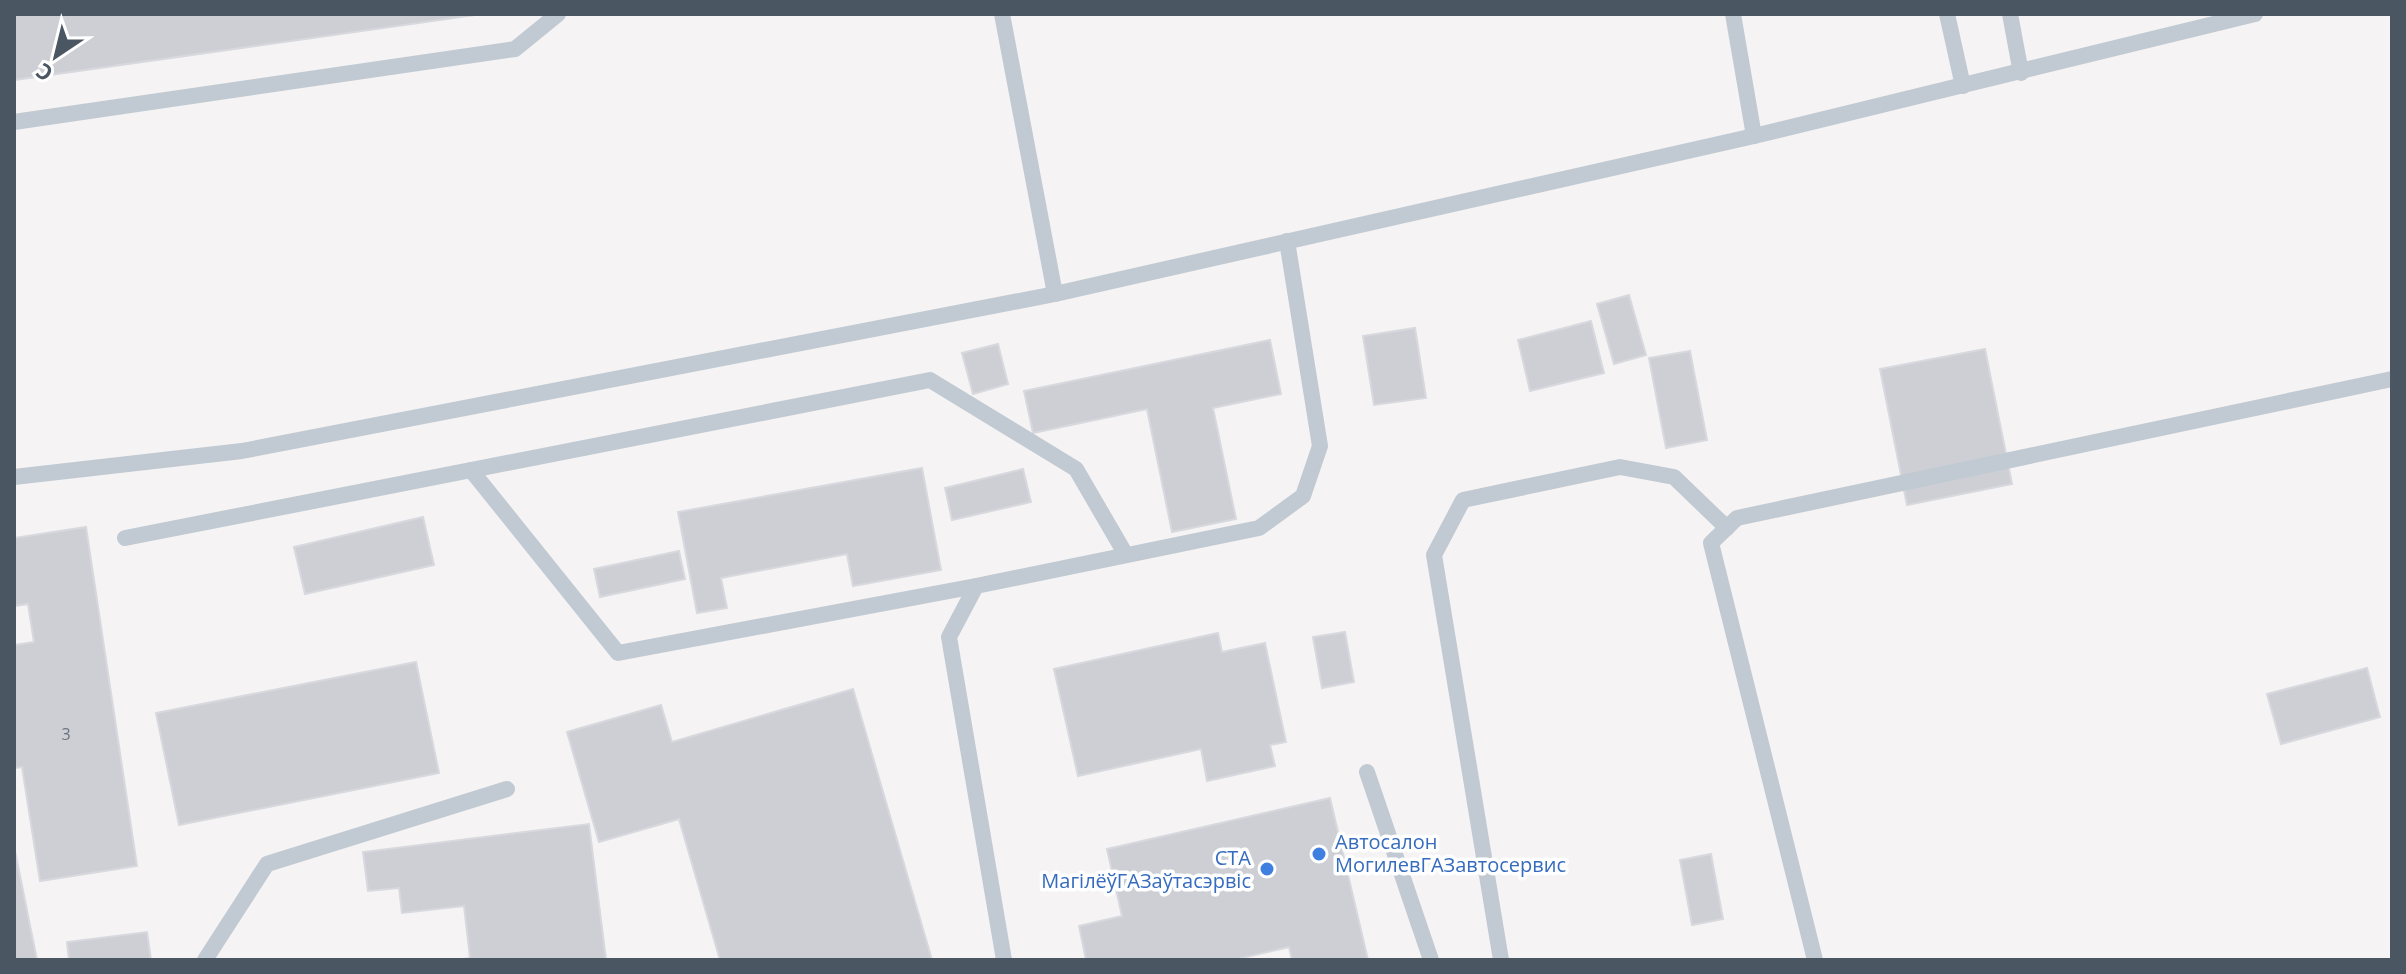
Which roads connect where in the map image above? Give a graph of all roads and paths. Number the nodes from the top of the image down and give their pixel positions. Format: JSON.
{"nodes":[{"id":1,"x":558,"y":14,"type":"edge"},
{"id":2,"x":1002,"y":14,"type":"edge"},
{"id":3,"x":1733,"y":14,"type":"edge"},
{"id":4,"x":1947,"y":14,"type":"edge"},
{"id":5,"x":2010,"y":14,"type":"edge"},
{"id":6,"x":2188,"y":14,"type":"edge"},
{"id":7,"x":2255,"y":14,"type":"edge"},
{"id":8,"x":2199,"y":29,"type":"junction"},
{"id":9,"x":2021,"y":73,"type":"junction"},
{"id":10,"x":1963,"y":86,"type":"junction"},
{"id":11,"x":14,"y":122,"type":"edge"},
{"id":12,"x":1754,"y":136,"type":"junction"},
{"id":13,"x":1287,"y":241,"type":"junction"},
{"id":14,"x":1055,"y":294,"type":"junction"},
{"id":15,"x":2392,"y":379,"type":"edge"},
{"id":16,"x":471,"y":470,"type":"junction"},
{"id":17,"x":14,"y":477,"type":"edge"},
{"id":18,"x":1727,"y":528,"type":"junction"},
{"id":19,"x":125,"y":538,"type":"dead end"},
{"id":20,"x":1126,"y":555,"type":"junction"},
{"id":21,"x":976,"y":586,"type":"junction"},
{"id":22,"x":1367,"y":772,"type":"dead end"},
{"id":23,"x":507,"y":789,"type":"dead end"},
{"id":24,"x":205,"y":960,"type":"edge"},
{"id":25,"x":1004,"y":960,"type":"edge"},
{"id":26,"x":1431,"y":960,"type":"edge"},
{"id":27,"x":1501,"y":960,"type":"edge"},
{"id":28,"x":1815,"y":960,"type":"edge"}],
"edges":[{"from":1,"to":11,"type":"lane"},
{"from":2,"to":14,"type":"lane"},
{"from":3,"to":12,"type":"lane"},
{"from":4,"to":10,"type":"lane"},
{"from":5,"to":9,"type":"lane"},
{"from":6,"to":8,"type":"lane"},
{"from":7,"to":8,"type":"lane"},
{"from":8,"to":9,"type":"lane"},
{"from":9,"to":10,"type":"lane"},
{"from":10,"to":12,"type":"lane"},
{"from":12,"to":13,"type":"lane"},
{"from":13,"to":14,"type":"lane"},
{"from":13,"to":20,"type":"lane"},
{"from":14,"to":17,"type":"lane"},
{"from":15,"to":18,"type":"lane"},
{"from":16,"to":19,"type":"lane"},
{"from":16,"to":20,"type":"lane"},
{"from":16,"to":21,"type":"lane"},
{"from":18,"to":27,"type":"lane"},
{"from":18,"to":28,"type":"lane"},
{"from":20,"to":21,"type":"lane"},
{"from":21,"to":25,"type":"lane"},
{"from":22,"to":26,"type":"lane"},
{"from":23,"to":24,"type":"lane"}]}
